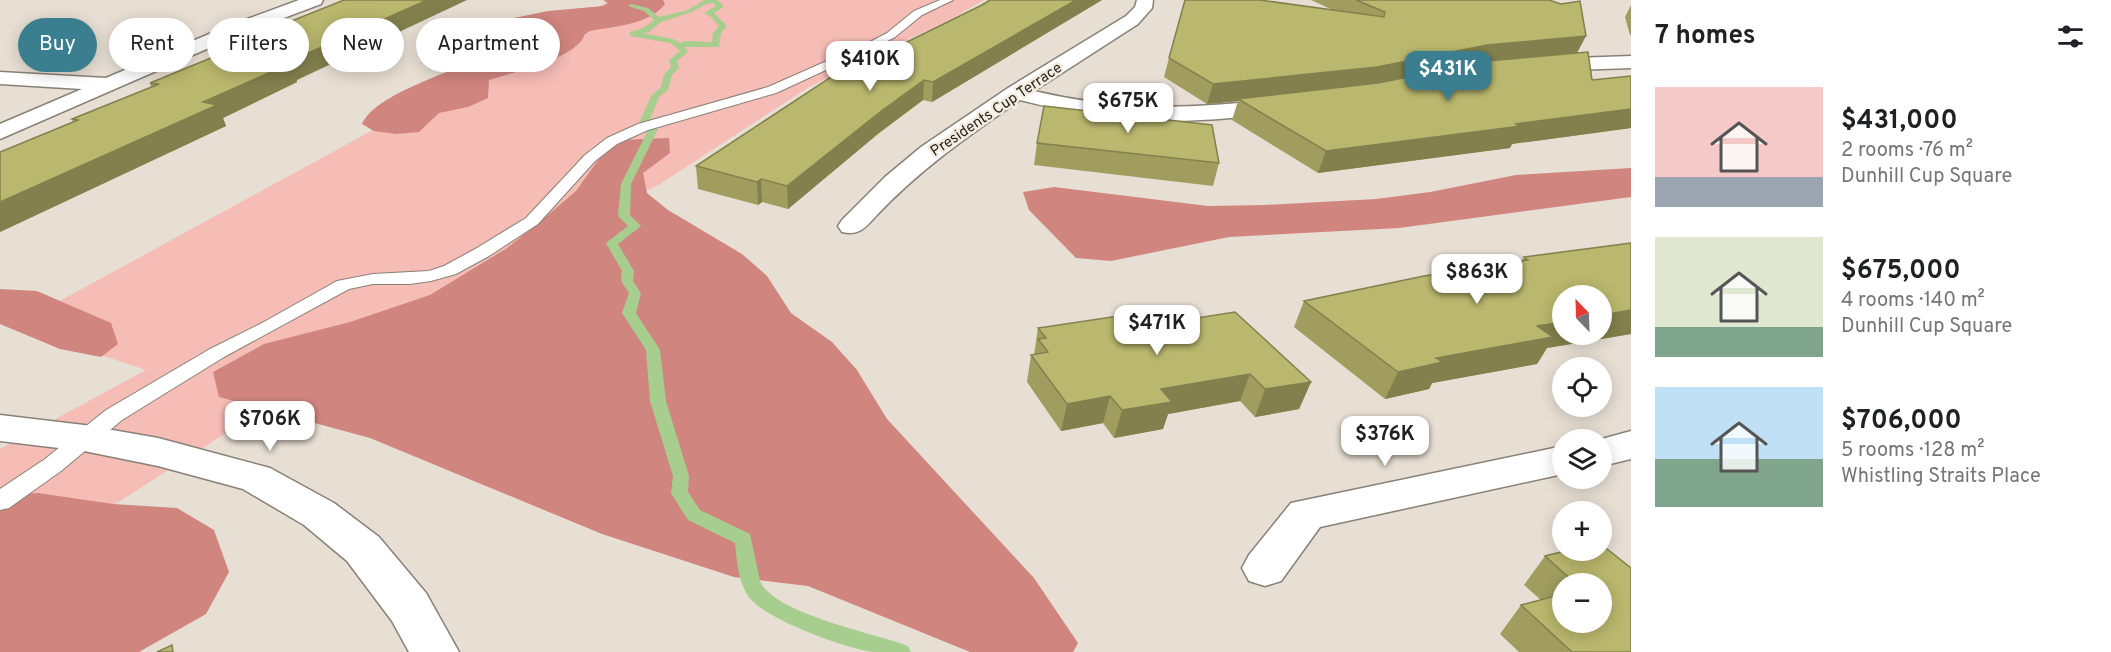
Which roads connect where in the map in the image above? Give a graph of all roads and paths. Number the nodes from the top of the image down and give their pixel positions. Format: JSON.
{"nodes":[{"id":1,"x":315,"y":0,"type":"edge"},
{"id":2,"x":948,"y":0,"type":"edge"},
{"id":3,"x":1145,"y":0,"type":"edge"},
{"id":4,"x":1631,"y":62,"type":"edge"},
{"id":5,"x":1526,"y":67,"type":"edge"},
{"id":6,"x":0,"y":78,"type":"edge"},
{"id":7,"x":110,"y":84,"type":"junction"},
{"id":8,"x":1017,"y":93,"type":"junction"},
{"id":9,"x":1301,"y":103,"type":"edge"},
{"id":10,"x":0,"y":132,"type":"edge"},
{"id":11,"x":852,"y":226,"type":"dead end"},
{"id":12,"x":0,"y":428,"type":"edge"},
{"id":13,"x":84,"y":438,"type":"junction"},
{"id":14,"x":1631,"y":445,"type":"edge"},
{"id":15,"x":1612,"y":450,"type":"edge"},
{"id":16,"x":1552,"y":462,"type":"edge"},
{"id":17,"x":0,"y":501,"type":"edge"},
{"id":18,"x":1265,"y":568,"type":"dead end"},
{"id":19,"x":434,"y":652,"type":"edge"}],
"edges":[{"from":1,"to":7,"type":"street"},
{"from":2,"to":13,"type":"lane"},
{"from":3,"to":8,"type":"street","name":"Presidents Cup Terrace"},
{"from":4,"to":5,"type":"street"},
{"from":6,"to":7,"type":"street"},
{"from":7,"to":10,"type":"street"},
{"from":8,"to":9,"type":"street"},
{"from":8,"to":11,"type":"street","name":"Presidents Cup Terrace"},
{"from":12,"to":13,"type":"street"},
{"from":13,"to":17,"type":"lane"},
{"from":13,"to":19,"type":"street"},
{"from":14,"to":15,"type":"street"},
{"from":16,"to":18,"type":"street"}]}
